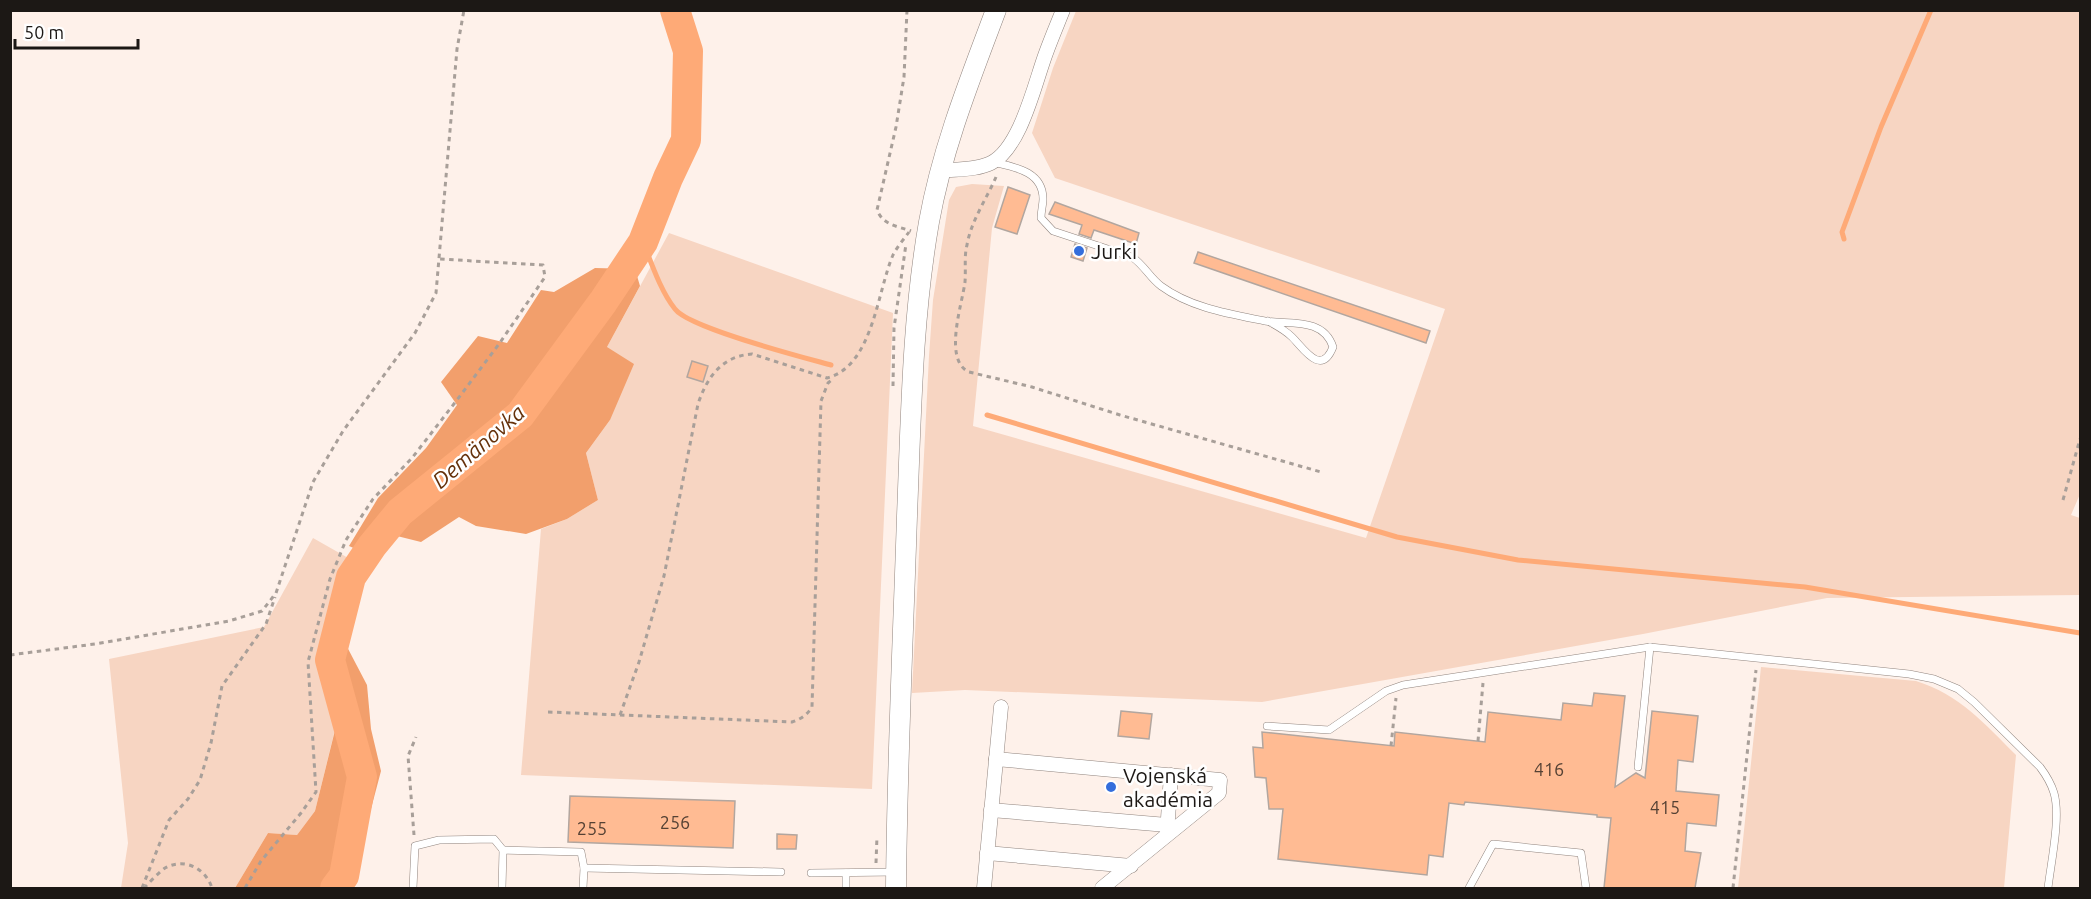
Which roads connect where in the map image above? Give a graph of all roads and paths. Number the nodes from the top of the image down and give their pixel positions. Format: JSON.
{"nodes":[{"id":1,"x":464,"y":10,"type":"edge"},
{"id":2,"x":907,"y":10,"type":"edge"},
{"id":3,"x":996,"y":10,"type":"edge"},
{"id":4,"x":1063,"y":10,"type":"edge"},
{"id":5,"x":997,"y":163,"type":"junction"},
{"id":6,"x":941,"y":171,"type":"junction"},
{"id":7,"x":919,"y":233,"type":"junction"},
{"id":8,"x":439,"y":259,"type":"junction"},
{"id":9,"x":1268,"y":321,"type":"junction"},
{"id":10,"x":835,"y":376,"type":"junction"},
{"id":11,"x":2080,"y":439,"type":"edge"},
{"id":12,"x":1321,"y":472,"type":"dead end"},
{"id":13,"x":2063,"y":500,"type":"dead end"},
{"id":14,"x":276,"y":593,"type":"junction"},
{"id":15,"x":1650,"y":647,"type":"junction"},
{"id":16,"x":10,"y":655,"type":"edge"},
{"id":17,"x":1758,"y":657,"type":"junction"},
{"id":18,"x":1484,"y":672,"type":"junction"},
{"id":19,"x":1397,"y":687,"type":"junction"},
{"id":20,"x":1001,"y":707,"type":"dead end"},
{"id":21,"x":548,"y":711,"type":"dead end"},
{"id":22,"x":620,"y":715,"type":"junction"},
{"id":23,"x":1267,"y":726,"type":"dead end"},
{"id":24,"x":416,"y":737,"type":"dead end"},
{"id":25,"x":1478,"y":741,"type":"dead end"},
{"id":26,"x":1391,"y":746,"type":"dead end"},
{"id":27,"x":996,"y":759,"type":"junction"},
{"id":28,"x":1638,"y":767,"type":"dead end"},
{"id":29,"x":1171,"y":775,"type":"junction"},
{"id":30,"x":991,"y":810,"type":"junction"},
{"id":31,"x":1167,"y":830,"type":"junction"},
{"id":32,"x":415,"y":846,"type":"junction"},
{"id":33,"x":503,"y":850,"type":"junction"},
{"id":34,"x":987,"y":853,"type":"junction"},
{"id":35,"x":1131,"y":866,"type":"junction"},
{"id":36,"x":584,"y":868,"type":"junction"},
{"id":37,"x":781,"y":872,"type":"dead end"},
{"id":38,"x":811,"y":873,"type":"dead end"},
{"id":39,"x":846,"y":873,"type":"junction"},
{"id":40,"x":896,"y":880,"type":"edge"},
{"id":41,"x":143,"y":888,"type":"edge"},
{"id":42,"x":212,"y":888,"type":"edge"},
{"id":43,"x":245,"y":888,"type":"edge"},
{"id":44,"x":413,"y":888,"type":"edge"},
{"id":45,"x":502,"y":888,"type":"edge"},
{"id":46,"x":583,"y":888,"type":"edge"},
{"id":47,"x":846,"y":888,"type":"edge"},
{"id":48,"x":984,"y":888,"type":"edge"},
{"id":49,"x":1102,"y":888,"type":"edge"},
{"id":50,"x":1469,"y":888,"type":"edge"},
{"id":51,"x":1586,"y":888,"type":"edge"},
{"id":52,"x":1733,"y":888,"type":"edge"},
{"id":53,"x":2048,"y":888,"type":"edge"}],
"edges":[{"from":1,"to":8,"type":"path"},
{"from":2,"to":7,"type":"path"},
{"from":3,"to":6,"type":"main road"},
{"from":4,"to":5,"type":"street"},
{"from":5,"to":6,"type":"street"},
{"from":5,"to":9,"type":"lane"},
{"from":5,"to":12,"type":"path"},
{"from":6,"to":7,"type":"main road"},
{"from":7,"to":10,"type":"path"},
{"from":7,"to":40,"type":"main road"},
{"from":8,"to":14,"type":"path"},
{"from":8,"to":43,"type":"path"},
{"from":9,"to":9,"type":"lane"},
{"from":10,"to":22,"type":"path"},
{"from":10,"to":22,"type":"path"},
{"from":11,"to":13,"type":"path"},
{"from":14,"to":16,"type":"path"},
{"from":14,"to":41,"type":"path"},
{"from":15,"to":17,"type":"lane"},
{"from":15,"to":18,"type":"lane"},
{"from":15,"to":28,"type":"lane"},
{"from":17,"to":52,"type":"path"},
{"from":17,"to":53,"type":"lane"},
{"from":18,"to":19,"type":"lane"},
{"from":18,"to":25,"type":"path"},
{"from":19,"to":23,"type":"lane"},
{"from":19,"to":26,"type":"path"},
{"from":20,"to":27,"type":"street"},
{"from":21,"to":22,"type":"path"},
{"from":24,"to":32,"type":"path"},
{"from":27,"to":29,"type":"street"},
{"from":27,"to":30,"type":"street"},
{"from":29,"to":31,"type":"street"},
{"from":29,"to":31,"type":"street"},
{"from":30,"to":31,"type":"street"},
{"from":30,"to":34,"type":"street"},
{"from":31,"to":35,"type":"street"},
{"from":32,"to":33,"type":"lane"},
{"from":32,"to":44,"type":"lane"},
{"from":33,"to":36,"type":"lane"},
{"from":33,"to":45,"type":"lane"},
{"from":34,"to":35,"type":"street"},
{"from":34,"to":48,"type":"street"},
{"from":35,"to":49,"type":"street"},
{"from":36,"to":37,"type":"lane"},
{"from":36,"to":46,"type":"lane"},
{"from":38,"to":39,"type":"lane"},
{"from":39,"to":40,"type":"lane"},
{"from":39,"to":47,"type":"lane"},
{"from":41,"to":42,"type":"path"},
{"from":50,"to":51,"type":"lane"}]}
